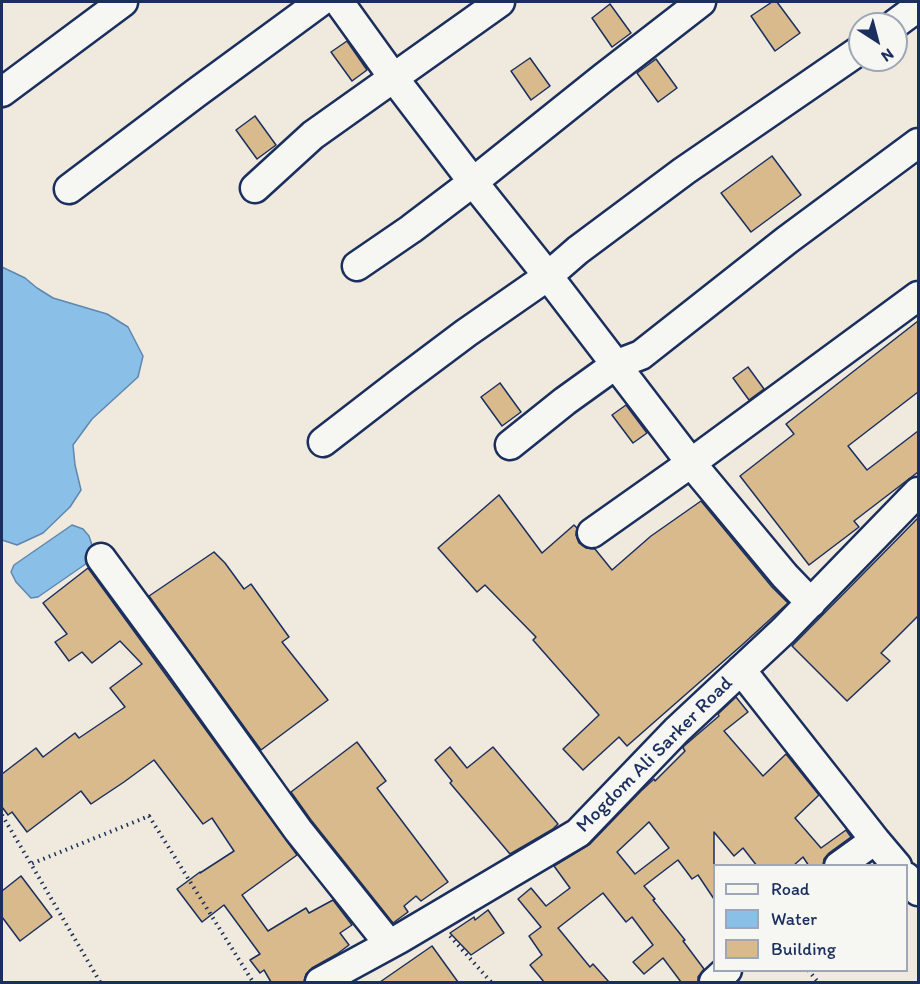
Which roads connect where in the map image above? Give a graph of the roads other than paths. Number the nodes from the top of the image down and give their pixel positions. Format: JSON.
{"nodes":[{"id":1,"x":123,"y":2,"type":"edge"},
{"id":2,"x":321,"y":2,"type":"edge"},
{"id":3,"x":339,"y":2,"type":"edge"},
{"id":4,"x":500,"y":2,"type":"edge"},
{"id":5,"x":701,"y":2,"type":"edge"},
{"id":6,"x":848,"y":58,"type":"edge"},
{"id":7,"x":393,"y":77,"type":"junction"},
{"id":8,"x":2,"y":92,"type":"edge"},
{"id":9,"x":918,"y":144,"type":"edge"},
{"id":10,"x":473,"y":182,"type":"junction"},
{"id":11,"x":255,"y":188,"type":"dead end"},
{"id":12,"x":69,"y":189,"type":"dead end"},
{"id":13,"x":357,"y":266,"type":"dead end"},
{"id":14,"x":548,"y":276,"type":"junction"},
{"id":15,"x":918,"y":296,"type":"edge"},
{"id":16,"x":615,"y":365,"type":"junction"},
{"id":17,"x":323,"y":442,"type":"dead end"},
{"id":18,"x":510,"y":445,"type":"dead end"},
{"id":19,"x":691,"y":464,"type":"junction"},
{"id":20,"x":918,"y":492,"type":"edge"},
{"id":21,"x":592,"y":533,"type":"dead end"},
{"id":22,"x":101,"y":558,"type":"dead end"},
{"id":23,"x":811,"y":603,"type":"junction"},
{"id":24,"x":741,"y":670,"type":"junction"},
{"id":25,"x":874,"y":840,"type":"junction"},
{"id":26,"x":842,"y":864,"type":"edge"},
{"id":27,"x":895,"y":864,"type":"edge"},
{"id":28,"x":908,"y":879,"type":"edge"},
{"id":29,"x":918,"y":891,"type":"edge"},
{"id":30,"x":389,"y":944,"type":"junction"},
{"id":31,"x":320,"y":982,"type":"edge"}],
"edges":[{"from":1,"to":8,"type":"street"},
{"from":2,"to":12,"type":"street"},
{"from":3,"to":7,"type":"street"},
{"from":4,"to":7,"type":"street"},
{"from":5,"to":10,"type":"street"},
{"from":6,"to":14,"type":"street"},
{"from":7,"to":10,"type":"street"},
{"from":7,"to":11,"type":"street"},
{"from":9,"to":16,"type":"street"},
{"from":10,"to":13,"type":"street"},
{"from":10,"to":14,"type":"street"},
{"from":14,"to":16,"type":"street"},
{"from":14,"to":17,"type":"street"},
{"from":15,"to":19,"type":"street"},
{"from":16,"to":18,"type":"street"},
{"from":16,"to":19,"type":"street"},
{"from":19,"to":21,"type":"street"},
{"from":19,"to":23,"type":"street"},
{"from":20,"to":23,"type":"street","name":"Mogdom Ali Sarker Road"},
{"from":22,"to":30,"type":"street"},
{"from":23,"to":24,"type":"street","name":"Mogdom Ali Sarker Road"},
{"from":24,"to":25,"type":"street"},
{"from":24,"to":30,"type":"street","name":"Mogdom Ali Sarker Road"},
{"from":25,"to":26,"type":"street"},
{"from":25,"to":27,"type":"street"},
{"from":28,"to":29,"type":"street"},
{"from":30,"to":31,"type":"street","name":"Mogdom Ali Sarker Road"}]}
